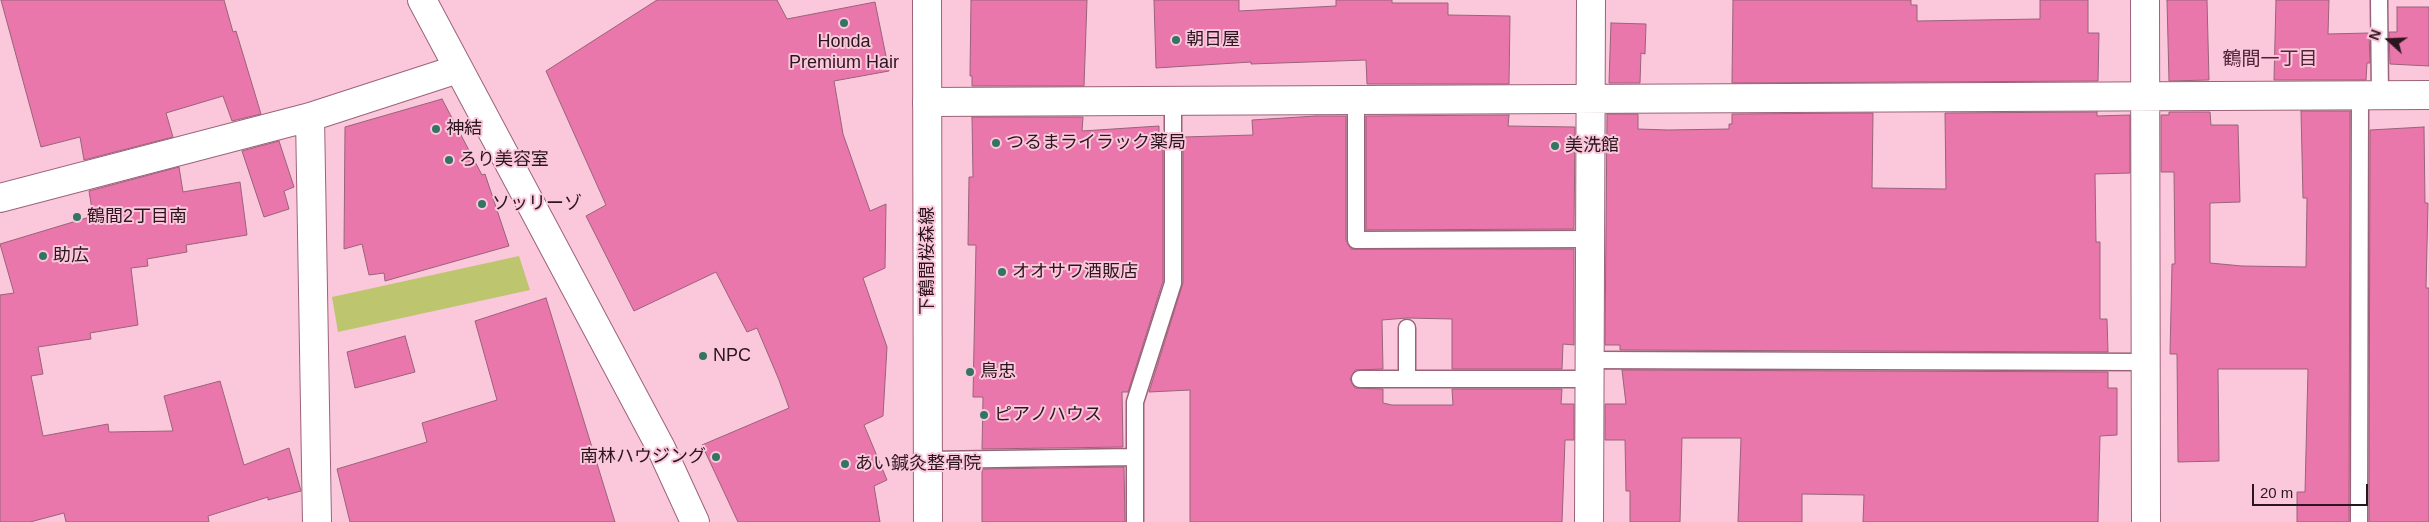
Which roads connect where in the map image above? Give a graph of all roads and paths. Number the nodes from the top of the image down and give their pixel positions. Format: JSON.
{"nodes":[{"id":1,"x":422,"y":0,"type":"edge"},
{"id":2,"x":927,"y":0,"type":"edge"},
{"id":3,"x":1590,"y":0,"type":"edge"},
{"id":4,"x":2145,"y":0,"type":"edge"},
{"id":5,"x":2379,"y":0,"type":"edge"},
{"id":6,"x":458,"y":69,"type":"junction"},
{"id":7,"x":2429,"y":95,"type":"edge"},
{"id":8,"x":2370,"y":96,"type":"junction"},
{"id":9,"x":2145,"y":97,"type":"junction"},
{"id":10,"x":1590,"y":99,"type":"junction"},
{"id":11,"x":1356,"y":100,"type":"junction"},
{"id":12,"x":1173,"y":101,"type":"junction"},
{"id":13,"x":927,"y":102,"type":"junction"},
{"id":14,"x":310,"y":117,"type":"junction"},
{"id":15,"x":0,"y":198,"type":"edge"},
{"id":16,"x":1590,"y":239,"type":"junction"},
{"id":17,"x":1407,"y":328,"type":"dead end"},
{"id":18,"x":2146,"y":362,"type":"junction"},
{"id":19,"x":1590,"y":369,"type":"junction"},
{"id":20,"x":1360,"y":379,"type":"dead end"},
{"id":21,"x":1407,"y":379,"type":"junction"},
{"id":22,"x":1134,"y":457,"type":"junction"},
{"id":23,"x":928,"y":460,"type":"junction"},
{"id":24,"x":318,"y":522,"type":"edge"},
{"id":25,"x":695,"y":522,"type":"edge"},
{"id":26,"x":928,"y":522,"type":"edge"},
{"id":27,"x":1135,"y":522,"type":"edge"},
{"id":28,"x":1589,"y":522,"type":"edge"},
{"id":29,"x":2146,"y":522,"type":"edge"},
{"id":30,"x":2359,"y":522,"type":"edge"}],
"edges":[{"from":1,"to":6,"type":"street"},
{"from":2,"to":13,"type":"street","name":"下鶴間桜森線"},
{"from":3,"to":10,"type":"street"},
{"from":4,"to":9,"type":"street"},
{"from":5,"to":8,"type":"lane"},
{"from":6,"to":14,"type":"street"},
{"from":6,"to":25,"type":"street"},
{"from":7,"to":8,"type":"street"},
{"from":8,"to":9,"type":"street"},
{"from":8,"to":30,"type":"lane"},
{"from":9,"to":10,"type":"street"},
{"from":9,"to":18,"type":"street"},
{"from":10,"to":11,"type":"street"},
{"from":10,"to":16,"type":"street"},
{"from":11,"to":12,"type":"street"},
{"from":11,"to":16,"type":"lane"},
{"from":12,"to":13,"type":"street"},
{"from":12,"to":22,"type":"lane"},
{"from":13,"to":23,"type":"street","name":"下鶴間桜森線"},
{"from":14,"to":15,"type":"street"},
{"from":14,"to":24,"type":"street"},
{"from":16,"to":19,"type":"street"},
{"from":17,"to":21,"type":"lane"},
{"from":18,"to":19,"type":"lane"},
{"from":18,"to":29,"type":"street"},
{"from":19,"to":21,"type":"lane"},
{"from":19,"to":28,"type":"street"},
{"from":20,"to":21,"type":"lane"},
{"from":22,"to":23,"type":"lane"},
{"from":22,"to":27,"type":"lane"},
{"from":23,"to":26,"type":"street","name":"下鶴間桜森線"}]}
